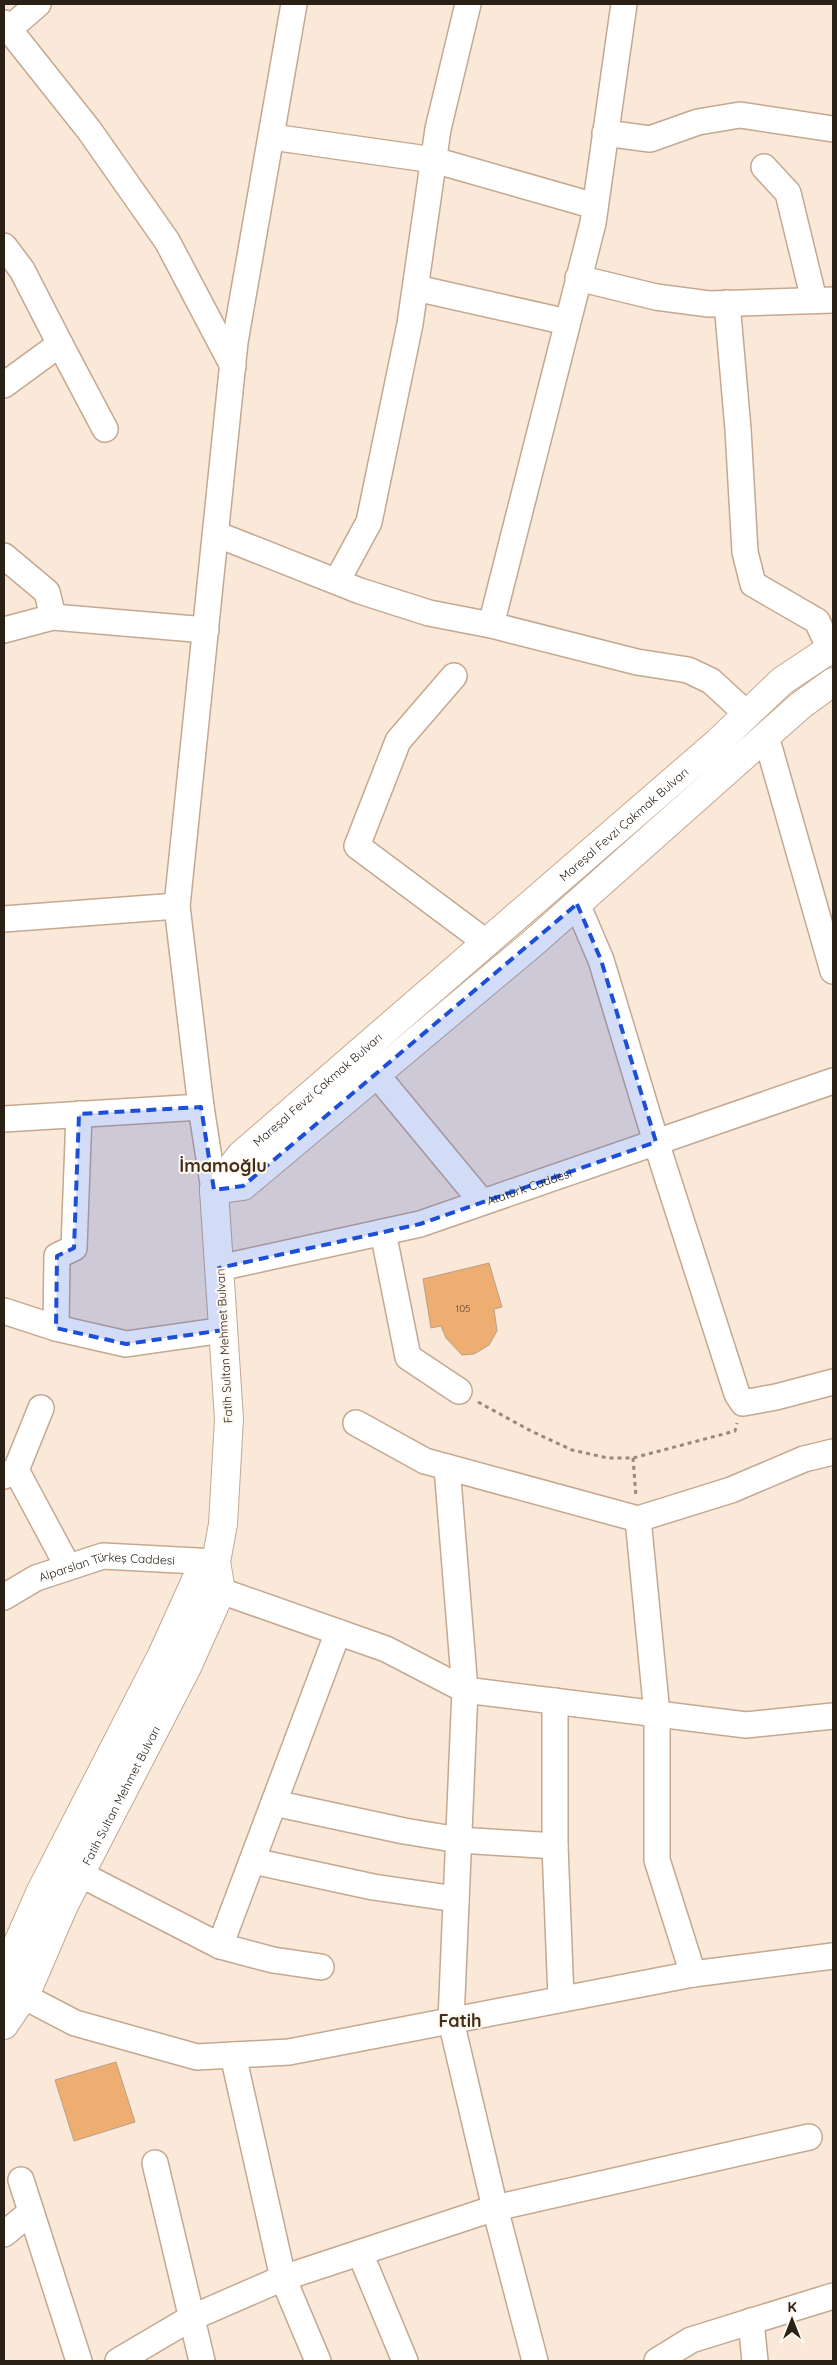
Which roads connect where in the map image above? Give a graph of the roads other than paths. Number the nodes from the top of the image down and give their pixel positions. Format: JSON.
{"nodes":[{"id":1,"x":38,"y":4,"type":"edge"},
{"id":2,"x":294,"y":4,"type":"edge"},
{"id":3,"x":468,"y":4,"type":"edge"},
{"id":4,"x":624,"y":4,"type":"edge"},
{"id":5,"x":6,"y":26,"type":"edge"},
{"id":6,"x":833,"y":129,"type":"edge"},
{"id":7,"x":605,"y":133,"type":"junction"},
{"id":8,"x":272,"y":137,"type":"junction"},
{"id":9,"x":434,"y":160,"type":"junction"},
{"id":10,"x":764,"y":166,"type":"dead end"},
{"id":11,"x":595,"y":206,"type":"junction"},
{"id":12,"x":4,"y":246,"type":"edge"},
{"id":13,"x":578,"y":278,"type":"junction"},
{"id":14,"x":416,"y":288,"type":"junction"},
{"id":15,"x":823,"y":300,"type":"edge"},
{"id":16,"x":727,"y":303,"type":"junction"},
{"id":17,"x":567,"y":322,"type":"junction"},
{"id":18,"x":60,"y":344,"type":"junction"},
{"id":19,"x":233,"y":366,"type":"junction"},
{"id":20,"x":4,"y":385,"type":"edge"},
{"id":21,"x":105,"y":429,"type":"dead end"},
{"id":22,"x":216,"y":534,"type":"junction"},
{"id":23,"x":4,"y":556,"type":"edge"},
{"id":24,"x":336,"y":582,"type":"junction"},
{"id":25,"x":53,"y":617,"type":"junction"},
{"id":26,"x":491,"y":624,"type":"junction"},
{"id":27,"x":4,"y":630,"type":"edge"},
{"id":28,"x":206,"y":630,"type":"junction"},
{"id":29,"x":832,"y":648,"type":"edge"},
{"id":30,"x":454,"y":676,"type":"dead end"},
{"id":31,"x":833,"y":682,"type":"edge"},
{"id":32,"x":748,"y":714,"type":"junction"},
{"id":33,"x":766,"y":736,"type":"junction"},
{"id":34,"x":578,"y":904,"type":"junction"},
{"id":35,"x":177,"y":906,"type":"junction"},
{"id":36,"x":4,"y":919,"type":"edge"},
{"id":37,"x":487,"y":943,"type":"junction"},
{"id":38,"x":833,"y":971,"type":"edge"},
{"id":39,"x":376,"y":1074,"type":"junction"},
{"id":40,"x":833,"y":1081,"type":"edge"},
{"id":41,"x":201,"y":1107,"type":"junction"},
{"id":42,"x":79,"y":1114,"type":"junction"},
{"id":43,"x":4,"y":1119,"type":"edge"},
{"id":44,"x":656,"y":1142,"type":"junction"},
{"id":45,"x":214,"y":1190,"type":"junction"},
{"id":46,"x":482,"y":1202,"type":"junction"},
{"id":47,"x":383,"y":1232,"type":"junction"},
{"id":48,"x":219,"y":1268,"type":"junction"},
{"id":49,"x":4,"y":1311,"type":"edge"},
{"id":50,"x":56,"y":1328,"type":"junction"},
{"id":51,"x":225,"y":1341,"type":"junction"},
{"id":52,"x":833,"y":1382,"type":"edge"},
{"id":53,"x":459,"y":1392,"type":"road end"},
{"id":54,"x":41,"y":1408,"type":"dead end"},
{"id":55,"x":356,"y":1423,"type":"dead end"},
{"id":56,"x":833,"y":1452,"type":"edge"},
{"id":57,"x":447,"y":1467,"type":"junction"},
{"id":58,"x":10,"y":1473,"type":"edge"},
{"id":59,"x":638,"y":1519,"type":"junction"},
{"id":60,"x":216,"y":1562,"type":"junction"},
{"id":61,"x":68,"y":1567,"type":"junction"},
{"id":62,"x":221,"y":1590,"type":"junction"},
{"id":63,"x":4,"y":1597,"type":"edge"},
{"id":64,"x":338,"y":1632,"type":"junction"},
{"id":65,"x":465,"y":1690,"type":"junction"},
{"id":66,"x":555,"y":1701,"type":"junction"},
{"id":67,"x":657,"y":1714,"type":"junction"},
{"id":68,"x":833,"y":1716,"type":"edge"},
{"id":69,"x":274,"y":1804,"type":"junction"},
{"id":70,"x":459,"y":1840,"type":"junction"},
{"id":71,"x":555,"y":1846,"type":"junction"},
{"id":72,"x":253,"y":1861,"type":"junction"},
{"id":73,"x":80,"y":1874,"type":"junction"},
{"id":74,"x":456,"y":1900,"type":"junction"},
{"id":75,"x":220,"y":1946,"type":"junction"},
{"id":76,"x":833,"y":1956,"type":"edge"},
{"id":77,"x":321,"y":1966,"type":"dead end"},
{"id":78,"x":693,"y":1974,"type":"junction"},
{"id":79,"x":4,"y":1975,"type":"edge"},
{"id":80,"x":13,"y":1991,"type":"edge"},
{"id":81,"x":561,"y":1998,"type":"junction"},
{"id":82,"x":451,"y":2021,"type":"junction"},
{"id":83,"x":4,"y":2025,"type":"edge"},
{"id":84,"x":233,"y":2055,"type":"junction"},
{"id":85,"x":809,"y":2137,"type":"dead end"},
{"id":86,"x":155,"y":2163,"type":"dead end"},
{"id":87,"x":21,"y":2180,"type":"dead end"},
{"id":88,"x":495,"y":2208,"type":"junction"},
{"id":89,"x":31,"y":2212,"type":"junction"},
{"id":90,"x":4,"y":2234,"type":"edge"},
{"id":91,"x":360,"y":2253,"type":"junction"},
{"id":92,"x":283,"y":2278,"type":"junction"},
{"id":93,"x":833,"y":2296,"type":"edge"},
{"id":94,"x":191,"y":2318,"type":"junction"},
{"id":95,"x":751,"y":2322,"type":"junction"},
{"id":96,"x":79,"y":2361,"type":"edge"},
{"id":97,"x":118,"y":2361,"type":"edge"},
{"id":98,"x":202,"y":2361,"type":"edge"},
{"id":99,"x":318,"y":2361,"type":"edge"},
{"id":100,"x":405,"y":2361,"type":"edge"},
{"id":101,"x":535,"y":2361,"type":"edge"},
{"id":102,"x":657,"y":2361,"type":"edge"},
{"id":103,"x":755,"y":2361,"type":"edge"}],
"edges":[{"from":1,"to":5,"type":"street"},
{"from":2,"to":8,"type":"street"},
{"from":3,"to":9,"type":"street"},
{"from":4,"to":7,"type":"street"},
{"from":5,"to":19,"type":"street"},
{"from":6,"to":7,"type":"street"},
{"from":7,"to":11,"type":"street"},
{"from":8,"to":9,"type":"street"},
{"from":8,"to":19,"type":"street"},
{"from":9,"to":11,"type":"street"},
{"from":9,"to":14,"type":"street"},
{"from":10,"to":15,"type":"street"},
{"from":11,"to":13,"type":"street"},
{"from":12,"to":18,"type":"street"},
{"from":13,"to":16,"type":"street"},
{"from":13,"to":17,"type":"street"},
{"from":14,"to":17,"type":"street"},
{"from":14,"to":24,"type":"street"},
{"from":15,"to":16,"type":"street"},
{"from":16,"to":29,"type":"street"},
{"from":17,"to":26,"type":"street"},
{"from":18,"to":20,"type":"street"},
{"from":18,"to":21,"type":"street"},
{"from":19,"to":22,"type":"street"},
{"from":22,"to":24,"type":"street"},
{"from":22,"to":28,"type":"street"},
{"from":23,"to":25,"type":"street"},
{"from":24,"to":26,"type":"street"},
{"from":25,"to":27,"type":"street"},
{"from":25,"to":28,"type":"street"},
{"from":26,"to":32,"type":"street"},
{"from":28,"to":35,"type":"street"},
{"from":29,"to":32,"type":"main road","name":"Mareşal Fevzi Çakmak Bulvarı"},
{"from":30,"to":37,"type":"street"},
{"from":31,"to":33,"type":"main road","name":"Mareşal Fevzi Çakmak Bulvarı"},
{"from":32,"to":37,"type":"main road","name":"Mareşal Fevzi Çakmak Bulvarı"},
{"from":33,"to":34,"type":"main road","name":"Mareşal Fevzi Çakmak Bulvarı"},
{"from":33,"to":38,"type":"street"},
{"from":34,"to":39,"type":"main road","name":"Mareşal Fevzi Çakmak Bulvarı"},
{"from":34,"to":44,"type":"street"},
{"from":35,"to":36,"type":"street"},
{"from":35,"to":41,"type":"street"},
{"from":37,"to":45,"type":"main road","name":"Mareşal Fevzi Çakmak Bulvarı"},
{"from":39,"to":45,"type":"main road","name":"Mareşal Fevzi Çakmak Bulvarı"},
{"from":39,"to":46,"type":"street"},
{"from":40,"to":44,"type":"street","name":"Atatürk Caddesi"},
{"from":41,"to":42,"type":"street"},
{"from":41,"to":45,"type":"street"},
{"from":42,"to":43,"type":"street"},
{"from":42,"to":50,"type":"street"},
{"from":44,"to":46,"type":"street","name":"Atatürk Caddesi"},
{"from":44,"to":52,"type":"street"},
{"from":45,"to":48,"type":"main road","name":"Fatih Sultan Mehmet Bulvarı"},
{"from":46,"to":47,"type":"street","name":"Atatürk Caddesi"},
{"from":47,"to":48,"type":"street","name":"Atatürk Caddesi"},
{"from":47,"to":53,"type":"street"},
{"from":48,"to":51,"type":"main road","name":"Fatih Sultan Mehmet Bulvarı"},
{"from":49,"to":50,"type":"street"},
{"from":50,"to":51,"type":"street"},
{"from":51,"to":60,"type":"main road","name":"Fatih Sultan Mehmet Bulvarı"},
{"from":54,"to":58,"type":"street"},
{"from":55,"to":57,"type":"street"},
{"from":56,"to":59,"type":"street"},
{"from":57,"to":59,"type":"street"},
{"from":57,"to":65,"type":"street"},
{"from":58,"to":61,"type":"street"},
{"from":59,"to":67,"type":"street"},
{"from":60,"to":61,"type":"street","name":"Alparslan Türkeş Caddesi"},
{"from":60,"to":62,"type":"main road","name":"Fatih Sultan Mehmet Bulvarı"},
{"from":60,"to":79,"type":"main road"},
{"from":61,"to":63,"type":"street","name":"Alparslan Türkeş Caddesi"},
{"from":62,"to":64,"type":"street"},
{"from":62,"to":73,"type":"main road","name":"Fatih Sultan Mehmet Bulvarı"},
{"from":64,"to":65,"type":"street"},
{"from":64,"to":69,"type":"street"},
{"from":65,"to":66,"type":"street"},
{"from":65,"to":70,"type":"street"},
{"from":66,"to":67,"type":"street"},
{"from":66,"to":71,"type":"street"},
{"from":67,"to":68,"type":"street"},
{"from":67,"to":78,"type":"street"},
{"from":69,"to":70,"type":"street"},
{"from":69,"to":72,"type":"street"},
{"from":70,"to":71,"type":"street"},
{"from":70,"to":74,"type":"street"},
{"from":71,"to":81,"type":"street"},
{"from":72,"to":74,"type":"street"},
{"from":72,"to":75,"type":"street"},
{"from":73,"to":75,"type":"street"},
{"from":73,"to":80,"type":"main road","name":"Fatih Sultan Mehmet Bulvarı"},
{"from":74,"to":82,"type":"street"},
{"from":75,"to":77,"type":"street"},
{"from":76,"to":78,"type":"street"},
{"from":78,"to":81,"type":"street"},
{"from":80,"to":83,"type":"main road","name":"Fatih Sultan Mehmet Bulvarı"},
{"from":80,"to":84,"type":"street"},
{"from":81,"to":82,"type":"street"},
{"from":82,"to":84,"type":"street"},
{"from":82,"to":88,"type":"street"},
{"from":84,"to":92,"type":"street"},
{"from":85,"to":88,"type":"street"},
{"from":86,"to":94,"type":"street"},
{"from":87,"to":89,"type":"street"},
{"from":88,"to":91,"type":"street"},
{"from":88,"to":101,"type":"street"},
{"from":89,"to":90,"type":"street"},
{"from":89,"to":96,"type":"street"},
{"from":91,"to":92,"type":"street"},
{"from":91,"to":100,"type":"street"},
{"from":92,"to":94,"type":"street"},
{"from":92,"to":99,"type":"street"},
{"from":93,"to":95,"type":"street"},
{"from":94,"to":97,"type":"street"},
{"from":94,"to":98,"type":"street"},
{"from":95,"to":102,"type":"street"},
{"from":95,"to":103,"type":"street"}]}
